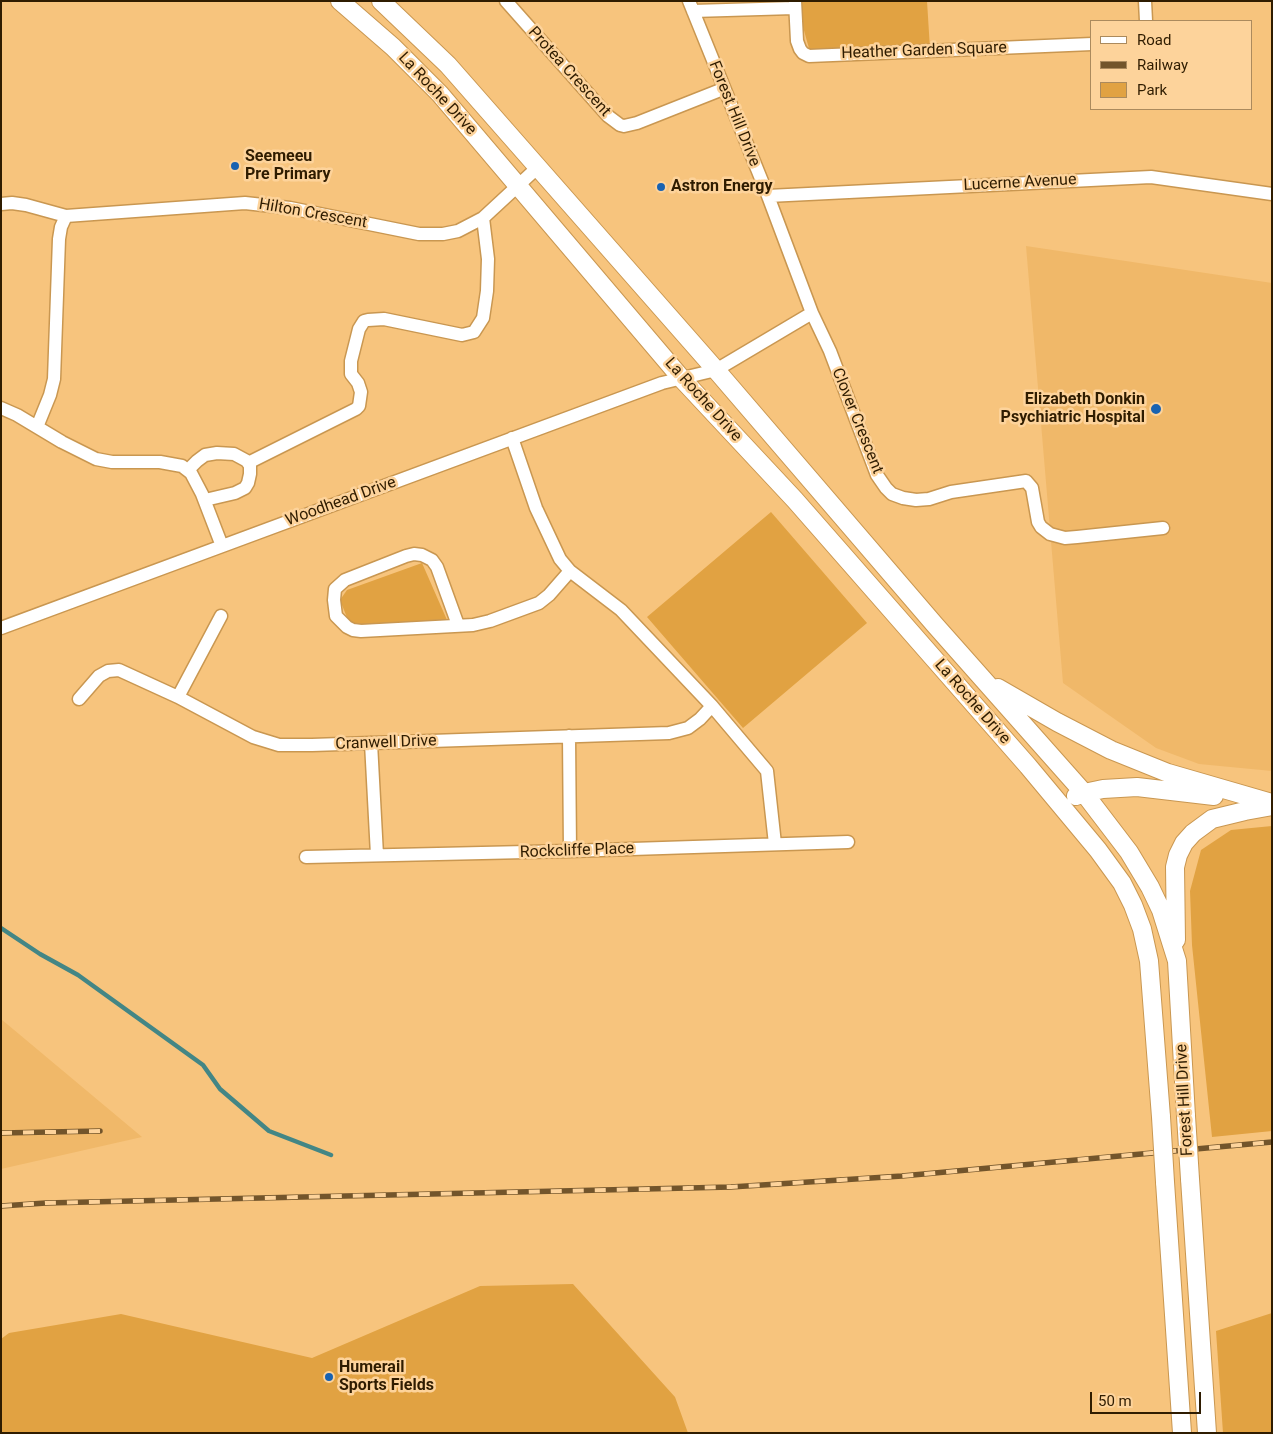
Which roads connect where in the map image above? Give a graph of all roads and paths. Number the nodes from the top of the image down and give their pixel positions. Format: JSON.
{"nodes":[{"id":1,"x":340,"y":1,"type":"edge"},
{"id":2,"x":381,"y":1,"type":"edge"},
{"id":3,"x":506,"y":1,"type":"edge"},
{"id":4,"x":1145,"y":1,"type":"edge"},
{"id":5,"x":795,"y":5,"type":"edge"},
{"id":6,"x":691,"y":6,"type":"edge"},
{"id":7,"x":1146,"y":20,"type":"edge"},
{"id":8,"x":1090,"y":44,"type":"edge"},
{"id":9,"x":723,"y":88,"type":"junction"},
{"id":10,"x":537,"y":168,"type":"junction"},
{"id":11,"x":518,"y":184,"type":"junction"},
{"id":12,"x":1272,"y":194,"type":"edge"},
{"id":13,"x":768,"y":196,"type":"junction"},
{"id":14,"x":1,"y":204,"type":"edge"},
{"id":15,"x":66,"y":216,"type":"junction"},
{"id":16,"x":483,"y":218,"type":"junction"},
{"id":17,"x":812,"y":313,"type":"junction"},
{"id":18,"x":716,"y":370,"type":"junction"},
{"id":19,"x":682,"y":379,"type":"junction"},
{"id":20,"x":1,"y":408,"type":"edge"},
{"id":21,"x":38,"y":427,"type":"junction"},
{"id":22,"x":512,"y":438,"type":"junction"},
{"id":23,"x":248,"y":464,"type":"junction"},
{"id":24,"x":188,"y":470,"type":"junction"},
{"id":25,"x":205,"y":500,"type":"junction"},
{"id":26,"x":1163,"y":528,"type":"dead end"},
{"id":27,"x":222,"y":546,"type":"junction"},
{"id":28,"x":570,"y":571,"type":"junction"},
{"id":29,"x":221,"y":616,"type":"dead end"},
{"id":30,"x":458,"y":625,"type":"junction"},
{"id":31,"x":1,"y":628,"type":"edge"},
{"id":32,"x":985,"y":680,"type":"junction"},
{"id":33,"x":178,"y":697,"type":"junction"},
{"id":34,"x":79,"y":699,"type":"dead end"},
{"id":35,"x":712,"y":706,"type":"junction"},
{"id":36,"x":569,"y":736,"type":"junction"},
{"id":37,"x":371,"y":743,"type":"junction"},
{"id":38,"x":1084,"y":793,"type":"junction"},
{"id":39,"x":1060,"y":804,"type":"junction"},
{"id":40,"x":1272,"y":804,"type":"edge"},
{"id":41,"x":848,"y":842,"type":"dead end"},
{"id":42,"x":776,"y":844,"type":"junction"},
{"id":43,"x":570,"y":851,"type":"junction"},
{"id":44,"x":376,"y":855,"type":"junction"},
{"id":45,"x":306,"y":858,"type":"dead end"},
{"id":46,"x":1177,"y":961,"type":"junction"},
{"id":47,"x":1182,"y":1433,"type":"edge"},
{"id":48,"x":1207,"y":1433,"type":"edge"}],
"edges":[{"from":1,"to":11,"type":"street","name":"La Roche Drive"},
{"from":2,"to":10,"type":"street","name":"La Roche Drive"},
{"from":3,"to":9,"type":"street","name":"Protea Crescent"},
{"from":4,"to":7,"type":"street"},
{"from":5,"to":6,"type":"street","name":"Heather Garden Square"},
{"from":5,"to":8,"type":"street","name":"Heather Garden Square"},
{"from":6,"to":9,"type":"street","name":"Forest Hill Drive"},
{"from":9,"to":13,"type":"street","name":"Forest Hill Drive"},
{"from":10,"to":11,"type":"street","name":"Hilton Crescent"},
{"from":10,"to":18,"type":"street","name":"La Roche Drive"},
{"from":11,"to":16,"type":"street","name":"Hilton Crescent"},
{"from":11,"to":19,"type":"street","name":"La Roche Drive"},
{"from":12,"to":13,"type":"street","name":"Lucerne Avenue"},
{"from":13,"to":17,"type":"street","name":"Forest Hill Drive"},
{"from":14,"to":15,"type":"street","name":"Hilton Crescent"},
{"from":15,"to":16,"type":"street","name":"Hilton Crescent"},
{"from":15,"to":21,"type":"street"},
{"from":16,"to":23,"type":"street"},
{"from":17,"to":18,"type":"street"},
{"from":17,"to":26,"type":"street","name":"Clover Crescent"},
{"from":18,"to":19,"type":"street"},
{"from":18,"to":32,"type":"street","name":"La Roche Drive"},
{"from":19,"to":22,"type":"street","name":"Woodhead Drive"},
{"from":19,"to":39,"type":"street","name":"La Roche Drive"},
{"from":20,"to":21,"type":"street"},
{"from":21,"to":24,"type":"street"},
{"from":22,"to":27,"type":"street","name":"Woodhead Drive"},
{"from":22,"to":28,"type":"street"},
{"from":23,"to":24,"type":"street"},
{"from":23,"to":25,"type":"street"},
{"from":24,"to":25,"type":"street"},
{"from":25,"to":27,"type":"street"},
{"from":27,"to":31,"type":"street","name":"Woodhead Drive"},
{"from":28,"to":30,"type":"street"},
{"from":28,"to":35,"type":"street"},
{"from":29,"to":33,"type":"street"},
{"from":30,"to":30,"type":"street"},
{"from":32,"to":38,"type":"street","name":"La Roche Drive"},
{"from":32,"to":40,"type":"street"},
{"from":33,"to":34,"type":"street","name":"Cranwell Drive"},
{"from":33,"to":37,"type":"street","name":"Cranwell Drive"},
{"from":35,"to":36,"type":"street","name":"Cranwell Drive"},
{"from":35,"to":42,"type":"street"},
{"from":36,"to":37,"type":"street","name":"Cranwell Drive"},
{"from":36,"to":43,"type":"street"},
{"from":37,"to":44,"type":"street"},
{"from":38,"to":39,"type":"street"},
{"from":38,"to":40,"type":"street"},
{"from":38,"to":46,"type":"street","name":"Forest Hill Drive"},
{"from":39,"to":47,"type":"street","name":"Forest Hill Drive","bridge":true},
{"from":40,"to":46,"type":"street"},
{"from":41,"to":42,"type":"street","name":"Rockcliffe Place"},
{"from":42,"to":43,"type":"street","name":"Rockcliffe Place"},
{"from":43,"to":44,"type":"street","name":"Rockcliffe Place"},
{"from":44,"to":45,"type":"street","name":"Rockcliffe Place"},
{"from":46,"to":48,"type":"street","name":"Forest Hill Drive","bridge":true}]}
